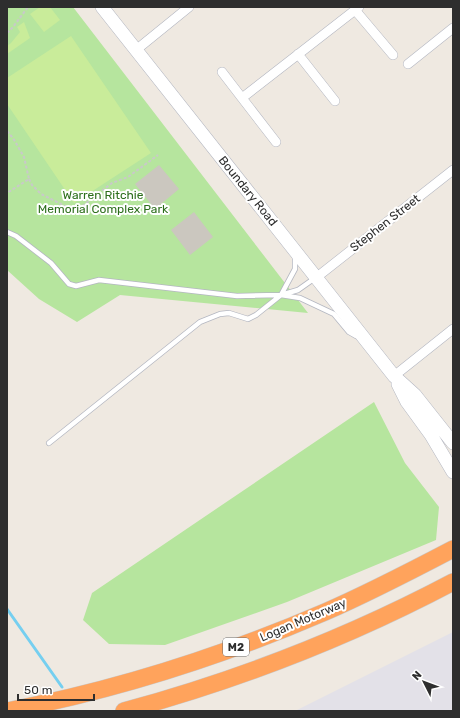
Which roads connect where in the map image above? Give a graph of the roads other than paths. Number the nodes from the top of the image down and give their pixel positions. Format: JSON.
{"nodes":[{"id":1,"x":102,"y":7,"type":"edge"},
{"id":2,"x":189,"y":7,"type":"edge"},
{"id":3,"x":357,"y":9,"type":"edge"},
{"id":4,"x":453,"y":28,"type":"edge"},
{"id":5,"x":136,"y":50,"type":"junction"},
{"id":6,"x":298,"y":54,"type":"junction"},
{"id":7,"x":393,"y":55,"type":"dead end"},
{"id":8,"x":408,"y":64,"type":"dead end"},
{"id":9,"x":222,"y":72,"type":"dead end"},
{"id":10,"x":242,"y":98,"type":"junction"},
{"id":11,"x":335,"y":101,"type":"dead end"},
{"id":12,"x":276,"y":142,"type":"dead end"},
{"id":13,"x":453,"y":170,"type":"edge"},
{"id":14,"x":7,"y":232,"type":"edge"},
{"id":15,"x":295,"y":250,"type":"junction"},
{"id":16,"x":317,"y":277,"type":"junction"},
{"id":17,"x":281,"y":295,"type":"junction"},
{"id":18,"x":453,"y":329,"type":"edge"},
{"id":19,"x":368,"y":343,"type":"junction"},
{"id":20,"x":394,"y":376,"type":"junction"},
{"id":21,"x":453,"y":442,"type":"edge"},
{"id":22,"x":49,"y":443,"type":"dead end"},
{"id":23,"x":453,"y":472,"type":"edge"},
{"id":24,"x":453,"y":549,"type":"edge"},
{"id":25,"x":453,"y":582,"type":"edge"},
{"id":26,"x":7,"y":711,"type":"edge"},
{"id":27,"x":124,"y":711,"type":"edge"}],
"edges":[{"from":1,"to":5,"type":"main road","name":"Boundary Road"},
{"from":2,"to":5,"type":"street"},
{"from":3,"to":6,"type":"street"},
{"from":3,"to":7,"type":"street"},
{"from":4,"to":8,"type":"street"},
{"from":5,"to":15,"type":"main road","name":"Boundary Road"},
{"from":6,"to":10,"type":"street"},
{"from":6,"to":11,"type":"street"},
{"from":9,"to":10,"type":"street"},
{"from":10,"to":12,"type":"street"},
{"from":13,"to":16,"type":"street","name":"Stephen Street"},
{"from":14,"to":17,"type":"lane"},
{"from":15,"to":16,"type":"main road","name":"Boundary Road"},
{"from":15,"to":17,"type":"lane"},
{"from":16,"to":17,"type":"lane"},
{"from":16,"to":19,"type":"main road","name":"Boundary Road"},
{"from":17,"to":19,"type":"lane"},
{"from":17,"to":22,"type":"lane"},
{"from":18,"to":20,"type":"street"},
{"from":19,"to":20,"type":"main road","name":"Boundary Road"},
{"from":20,"to":21,"type":"main road","name":"Boundary Road"},
{"from":20,"to":23,"type":"main road","name":"Boundary Road"},
{"from":24,"to":26,"type":"highway","name":"Logan Motorway","number":"M2"},
{"from":25,"to":27,"type":"highway","number":"M2"}]}
